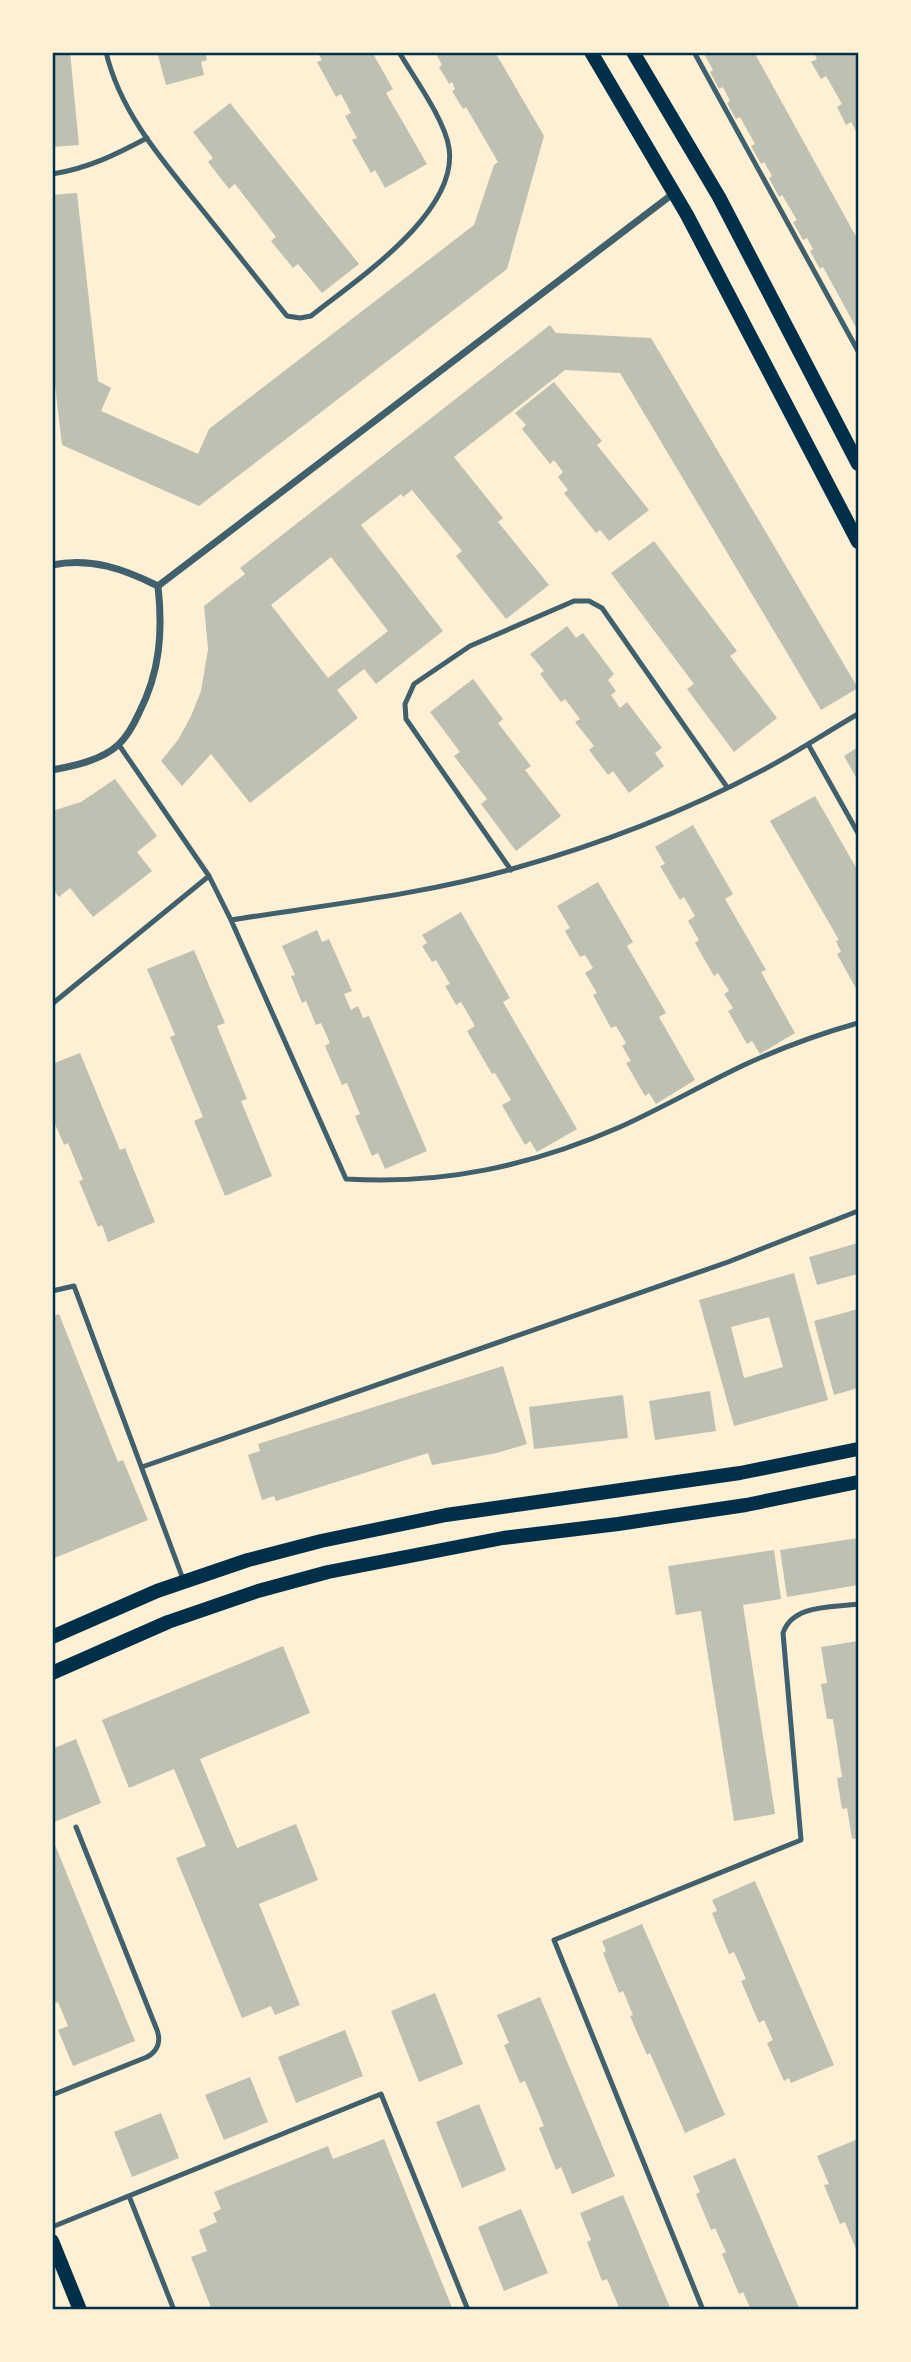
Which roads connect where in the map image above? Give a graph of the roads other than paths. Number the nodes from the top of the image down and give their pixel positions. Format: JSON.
{"nodes":[{"id":1,"x":106,"y":52,"type":"edge"},
{"id":2,"x":399,"y":52,"type":"edge"},
{"id":3,"x":592,"y":52,"type":"edge"},
{"id":4,"x":633,"y":52,"type":"edge"},
{"id":5,"x":694,"y":52,"type":"edge"},
{"id":6,"x":147,"y":138,"type":"junction"},
{"id":7,"x":52,"y":174,"type":"edge"},
{"id":8,"x":674,"y":193,"type":"junction"},
{"id":9,"x":859,"y":351,"type":"edge"},
{"id":10,"x":859,"y":464,"type":"edge"},
{"id":11,"x":859,"y":542,"type":"edge"},
{"id":12,"x":52,"y":565,"type":"edge"},
{"id":13,"x":158,"y":586,"type":"junction"},
{"id":14,"x":859,"y":714,"type":"edge"},
{"id":15,"x":808,"y":744,"type":"junction"},
{"id":16,"x":119,"y":745,"type":"junction"},
{"id":17,"x":52,"y":770,"type":"edge"},
{"id":18,"x":727,"y":787,"type":"junction"},
{"id":19,"x":859,"y":833,"type":"edge"},
{"id":20,"x":511,"y":870,"type":"junction"},
{"id":21,"x":209,"y":876,"type":"junction"},
{"id":22,"x":231,"y":920,"type":"junction"},
{"id":23,"x":52,"y":1004,"type":"edge"},
{"id":24,"x":859,"y":1023,"type":"edge"},
{"id":25,"x":859,"y":1211,"type":"edge"},
{"id":26,"x":52,"y":1291,"type":"edge"},
{"id":27,"x":859,"y":1449,"type":"edge"},
{"id":28,"x":142,"y":1467,"type":"junction"},
{"id":29,"x":859,"y":1482,"type":"edge"},
{"id":30,"x":184,"y":1582,"type":"junction"},
{"id":31,"x":859,"y":1604,"type":"edge"},
{"id":32,"x":52,"y":1637,"type":"edge"},
{"id":33,"x":52,"y":1672,"type":"edge"},
{"id":34,"x":76,"y":1827,"type":"dead end"},
{"id":35,"x":52,"y":2095,"type":"edge"},
{"id":36,"x":129,"y":2196,"type":"junction"},
{"id":37,"x":52,"y":2227,"type":"edge"},
{"id":38,"x":52,"y":2241,"type":"edge"},
{"id":39,"x":80,"y":2309,"type":"edge"},
{"id":40,"x":174,"y":2309,"type":"edge"},
{"id":41,"x":468,"y":2309,"type":"edge"},
{"id":42,"x":703,"y":2309,"type":"edge"}],
"edges":[{"from":1,"to":6,"type":"lane"},
{"from":2,"to":6,"type":"lane"},
{"from":3,"to":8,"type":"main road"},
{"from":4,"to":10,"type":"main road"},
{"from":5,"to":9,"type":"lane"},
{"from":6,"to":7,"type":"lane"},
{"from":8,"to":11,"type":"main road"},
{"from":8,"to":13,"type":"street"},
{"from":12,"to":13,"type":"street"},
{"from":13,"to":16,"type":"street"},
{"from":14,"to":15,"type":"lane"},
{"from":15,"to":18,"type":"lane"},
{"from":15,"to":19,"type":"lane"},
{"from":16,"to":17,"type":"street"},
{"from":16,"to":21,"type":"lane"},
{"from":18,"to":20,"type":"lane"},
{"from":18,"to":20,"type":"lane"},
{"from":20,"to":22,"type":"lane"},
{"from":21,"to":22,"type":"lane"},
{"from":21,"to":23,"type":"lane"},
{"from":22,"to":24,"type":"lane"},
{"from":25,"to":28,"type":"lane"},
{"from":26,"to":28,"type":"lane"},
{"from":27,"to":30,"type":"main road"},
{"from":28,"to":30,"type":"lane"},
{"from":29,"to":33,"type":"main road"},
{"from":30,"to":32,"type":"main road"},
{"from":31,"to":42,"type":"lane"},
{"from":34,"to":35,"type":"lane"},
{"from":36,"to":37,"type":"lane"},
{"from":36,"to":40,"type":"lane"},
{"from":36,"to":41,"type":"lane"},
{"from":38,"to":39,"type":"main road"}]}
